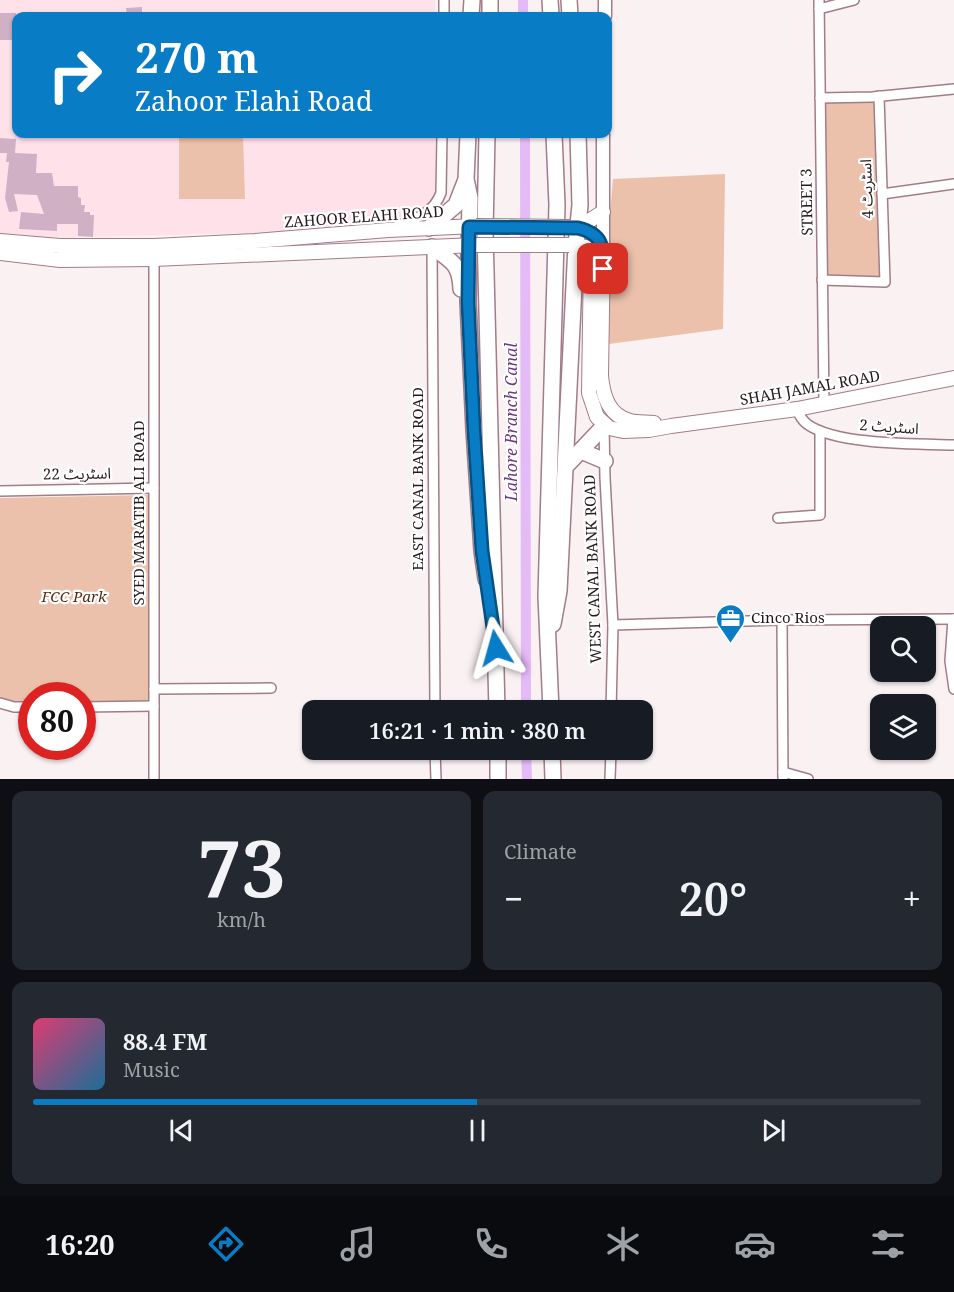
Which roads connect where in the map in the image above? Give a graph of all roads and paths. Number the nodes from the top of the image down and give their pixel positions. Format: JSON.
{"nodes":[{"id":1,"x":854,"y":0,"type":"edge"},
{"id":2,"x":819,"y":4,"type":"edge"},
{"id":3,"x":954,"y":88,"type":"edge"},
{"id":4,"x":879,"y":96,"type":"junction"},
{"id":5,"x":820,"y":98,"type":"junction"},
{"id":6,"x":442,"y":138,"type":"edge"},
{"id":7,"x":468,"y":138,"type":"edge"},
{"id":8,"x":487,"y":138,"type":"edge"},
{"id":9,"x":554,"y":138,"type":"edge"},
{"id":10,"x":578,"y":138,"type":"edge"},
{"id":11,"x":603,"y":138,"type":"edge"},
{"id":12,"x":466,"y":179,"type":"junction"},
{"id":13,"x":954,"y":184,"type":"edge"},
{"id":14,"x":882,"y":194,"type":"junction"},
{"id":15,"x":603,"y":212,"type":"junction"},
{"id":16,"x":472,"y":227,"type":"junction"},
{"id":17,"x":574,"y":227,"type":"junction"},
{"id":18,"x":429,"y":228,"type":"junction"},
{"id":19,"x":388,"y":230,"type":"junction"},
{"id":20,"x":0,"y":241,"type":"edge"},
{"id":21,"x":472,"y":245,"type":"junction"},
{"id":22,"x":572,"y":245,"type":"junction"},
{"id":23,"x":432,"y":247,"type":"junction"},
{"id":24,"x":603,"y":247,"type":"junction"},
{"id":25,"x":154,"y":252,"type":"junction"},
{"id":26,"x":0,"y":253,"type":"edge"},
{"id":27,"x":822,"y":280,"type":"junction"},
{"id":28,"x":468,"y":302,"type":"junction"},
{"id":29,"x":954,"y":378,"type":"edge"},
{"id":30,"x":824,"y":404,"type":"junction"},
{"id":31,"x":797,"y":409,"type":"junction"},
{"id":32,"x":604,"y":426,"type":"junction"},
{"id":33,"x":671,"y":426,"type":"junction"},
{"id":34,"x":820,"y":431,"type":"junction"},
{"id":35,"x":954,"y":445,"type":"edge"},
{"id":36,"x":581,"y":451,"type":"junction"},
{"id":37,"x":604,"y":461,"type":"junction"},
{"id":38,"x":566,"y":466,"type":"junction"},
{"id":39,"x":154,"y":488,"type":"junction"},
{"id":40,"x":0,"y":491,"type":"edge"},
{"id":41,"x":778,"y":518,"type":"dead end"},
{"id":42,"x":953,"y":619,"type":"edge"},
{"id":43,"x":782,"y":620,"type":"junction"},
{"id":44,"x":613,"y":626,"type":"junction"},
{"id":45,"x":496,"y":648,"type":"junction"},
{"id":46,"x":549,"y":650,"type":"junction"},
{"id":47,"x":271,"y":688,"type":"dead end"},
{"id":48,"x":154,"y":689,"type":"junction"},
{"id":49,"x":954,"y":690,"type":"edge"},
{"id":50,"x":435,"y":700,"type":"edge"},
{"id":51,"x":497,"y":700,"type":"edge"},
{"id":52,"x":551,"y":700,"type":"edge"},
{"id":53,"x":611,"y":700,"type":"edge"},
{"id":54,"x":0,"y":703,"type":"edge"},
{"id":55,"x":154,"y":706,"type":"junction"},
{"id":56,"x":18,"y":707,"type":"edge"},
{"id":57,"x":96,"y":707,"type":"edge"},
{"id":58,"x":435,"y":760,"type":"edge"},
{"id":59,"x":498,"y":760,"type":"edge"},
{"id":60,"x":552,"y":760,"type":"edge"},
{"id":61,"x":610,"y":760,"type":"edge"},
{"id":62,"x":783,"y":775,"type":"edge"},
{"id":63,"x":154,"y":779,"type":"edge"},
{"id":64,"x":436,"y":779,"type":"edge"},
{"id":65,"x":498,"y":779,"type":"edge"},
{"id":66,"x":553,"y":779,"type":"edge"},
{"id":67,"x":610,"y":779,"type":"edge"},
{"id":68,"x":808,"y":779,"type":"edge"}],
"edges":[{"from":1,"to":2,"type":"street"},
{"from":2,"to":5,"type":"street","name":"STREET 3"},
{"from":3,"to":4,"type":"street"},
{"from":4,"to":5,"type":"street"},
{"from":4,"to":14,"type":"street","name":"اسٹریٹ 4"},
{"from":5,"to":27,"type":"street","name":"STREET 3"},
{"from":6,"to":19,"type":"street"},
{"from":7,"to":12,"type":"highway"},
{"from":8,"to":45,"type":"highway"},
{"from":9,"to":46,"type":"highway"},
{"from":10,"to":17,"type":"highway"},
{"from":11,"to":15,"type":"street"},
{"from":12,"to":16,"type":"highway"},
{"from":12,"to":18,"type":"highway"},
{"from":13,"to":14,"type":"street"},
{"from":14,"to":27,"type":"street","name":"اسٹریٹ 4"},
{"from":15,"to":17,"type":"main road"},
{"from":15,"to":24,"type":"street"},
{"from":16,"to":17,"type":"main road","name":"ZAHOOR ELAHI ROAD","bridge":true},
{"from":16,"to":18,"type":"main road","name":"ZAHOOR ELAHI ROAD"},
{"from":16,"to":21,"type":"highway"},
{"from":17,"to":22,"type":"highway"},
{"from":17,"to":24,"type":"main road"},
{"from":18,"to":19,"type":"main road","name":"ZAHOOR ELAHI ROAD"},
{"from":19,"to":25,"type":"main road","name":"ZAHOOR ELAHI ROAD"},
{"from":20,"to":25,"type":"main road","name":"ZAHOOR ELAHI ROAD"},
{"from":21,"to":22,"type":"main road","name":"ZAHOOR ELAHI ROAD","bridge":true},
{"from":21,"to":23,"type":"main road","name":"ZAHOOR ELAHI ROAD"},
{"from":21,"to":28,"type":"highway"},
{"from":22,"to":32,"type":"main road"},
{"from":22,"to":38,"type":"highway"},
{"from":23,"to":25,"type":"main road","name":"ZAHOOR ELAHI ROAD"},
{"from":23,"to":28,"type":"highway"},
{"from":23,"to":50,"type":"street","name":"EAST CANAL BANK ROAD"},
{"from":24,"to":33,"type":"main road"},
{"from":25,"to":26,"type":"main road","name":"ZAHOOR ELAHI ROAD"},
{"from":25,"to":39,"type":"street","name":"SYED MARATIB ALI ROAD"},
{"from":27,"to":30,"type":"street","name":"STREET 3"},
{"from":28,"to":45,"type":"highway"},
{"from":29,"to":30,"type":"main road","name":"SHAH JAMAL ROAD"},
{"from":30,"to":31,"type":"main road","name":"SHAH JAMAL ROAD"},
{"from":31,"to":33,"type":"main road","name":"SHAH JAMAL ROAD"},
{"from":31,"to":34,"type":"street","name":"اسٹریٹ 2"},
{"from":32,"to":33,"type":"main road","name":"SHAH JAMAL ROAD"},
{"from":32,"to":36,"type":"highway"},
{"from":32,"to":37,"type":"street","name":"WEST CANAL BANK ROAD"},
{"from":34,"to":35,"type":"street","name":"اسٹریٹ 2"},
{"from":34,"to":41,"type":"street"},
{"from":36,"to":37,"type":"highway"},
{"from":36,"to":38,"type":"highway"},
{"from":37,"to":44,"type":"street","name":"WEST CANAL BANK ROAD"},
{"from":38,"to":46,"type":"highway"},
{"from":39,"to":40,"type":"street","name":"اسٹریٹ 22"},
{"from":39,"to":48,"type":"street","name":"SYED MARATIB ALI ROAD"},
{"from":42,"to":43,"type":"street"},
{"from":42,"to":49,"type":"street"},
{"from":43,"to":44,"type":"street"},
{"from":43,"to":62,"type":"street"},
{"from":44,"to":53,"type":"street","name":"WEST CANAL BANK ROAD"},
{"from":45,"to":51,"type":"highway"},
{"from":46,"to":52,"type":"highway"},
{"from":47,"to":48,"type":"street"},
{"from":48,"to":55,"type":"street","name":"SYED MARATIB ALI ROAD"},
{"from":54,"to":56,"type":"street"},
{"from":55,"to":57,"type":"street"},
{"from":55,"to":63,"type":"street","name":"SYED MARATIB ALI ROAD"},
{"from":58,"to":64,"type":"street"},
{"from":59,"to":65,"type":"highway"},
{"from":60,"to":66,"type":"highway"},
{"from":61,"to":67,"type":"street"},
{"from":62,"to":68,"type":"street"}]}
